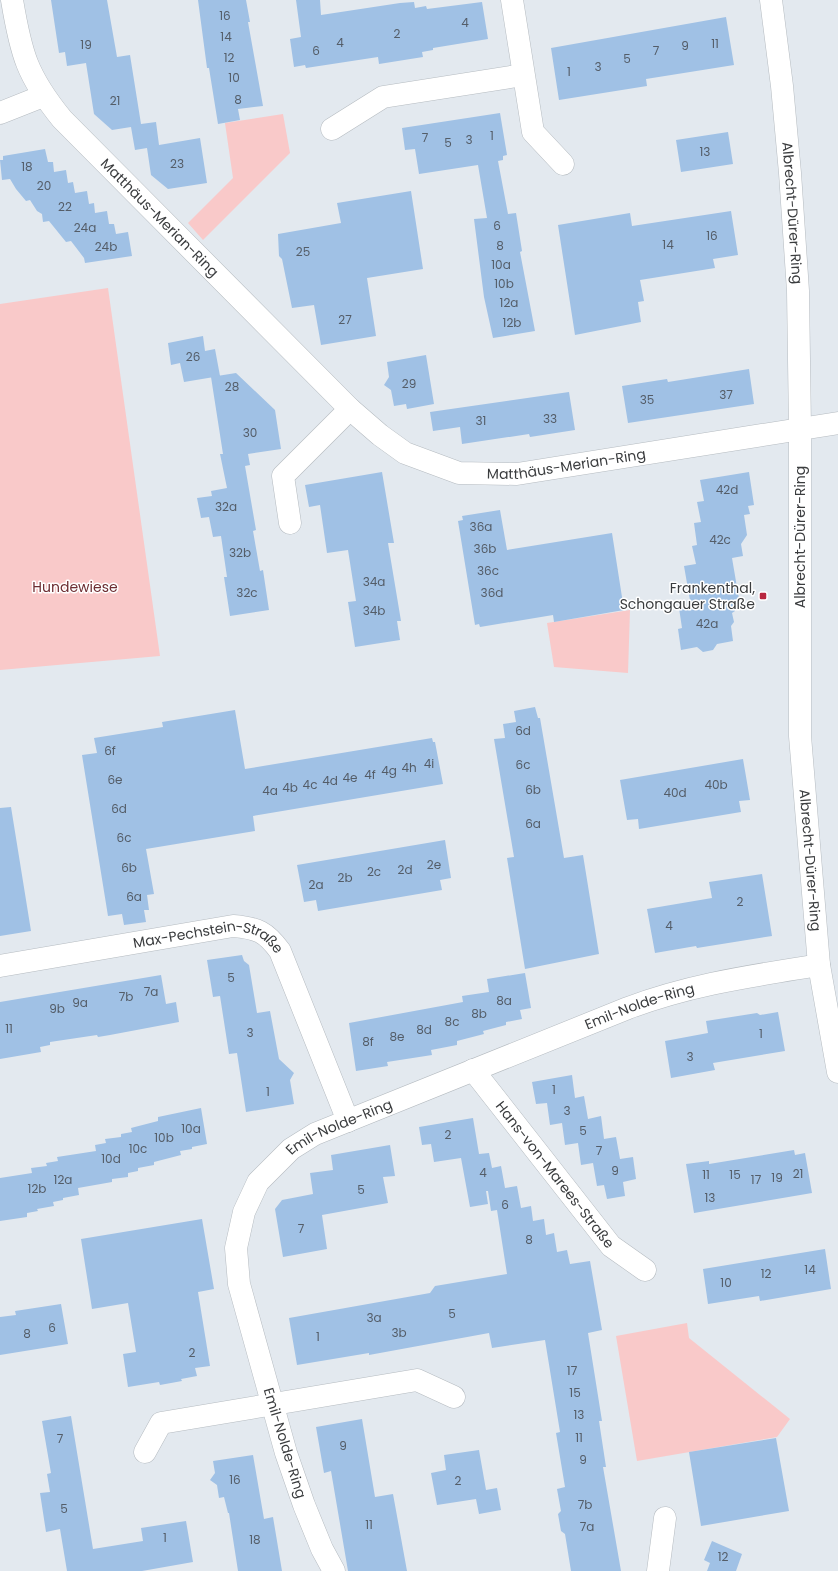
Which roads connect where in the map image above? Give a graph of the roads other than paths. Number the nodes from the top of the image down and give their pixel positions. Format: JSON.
{"nodes":[{"id":1,"x":12,"y":0,"type":"edge"},
{"id":2,"x":512,"y":0,"type":"edge"},
{"id":3,"x":771,"y":0,"type":"edge"},
{"id":4,"x":523,"y":75,"type":"junction"},
{"id":5,"x":43,"y":96,"type":"junction"},
{"id":6,"x":0,"y":113,"type":"edge"},
{"id":7,"x":332,"y":129,"type":"dead end"},
{"id":8,"x":563,"y":164,"type":"dead end"},
{"id":9,"x":350,"y":409,"type":"junction"},
{"id":10,"x":838,"y":423,"type":"edge"},
{"id":11,"x":800,"y":429,"type":"junction"},
{"id":12,"x":290,"y":523,"type":"dead end"},
{"id":13,"x":819,"y":965,"type":"junction"},
{"id":14,"x":0,"y":966,"type":"edge"},
{"id":15,"x":473,"y":1070,"type":"junction"},
{"id":16,"x":838,"y":1072,"type":"edge"},
{"id":17,"x":348,"y":1121,"type":"junction"},
{"id":18,"x":645,"y":1270,"type":"dead end"},
{"id":19,"x":454,"y":1397,"type":"dead end"},
{"id":20,"x":274,"y":1405,"type":"junction"},
{"id":21,"x":145,"y":1452,"type":"dead end"},
{"id":22,"x":665,"y":1518,"type":"dead end"},
{"id":23,"x":334,"y":1571,"type":"edge"},
{"id":24,"x":658,"y":1571,"type":"edge"}],
"edges":[{"from":1,"to":5,"type":"street","name":"Matthäus-Merian-Ring"},
{"from":2,"to":4,"type":"street"},
{"from":3,"to":11,"type":"street","name":"Albrecht-Dürer-Ring"},
{"from":4,"to":7,"type":"street"},
{"from":4,"to":8,"type":"street"},
{"from":5,"to":6,"type":"street"},
{"from":5,"to":9,"type":"street","name":"Matthäus-Merian-Ring"},
{"from":9,"to":11,"type":"street","name":"Matthäus-Merian-Ring"},
{"from":9,"to":12,"type":"street"},
{"from":10,"to":11,"type":"street","name":"Matthäus-Merian-Ring"},
{"from":11,"to":13,"type":"street","name":"Albrecht-Dürer-Ring"},
{"from":13,"to":15,"type":"street","name":"Emil-Nolde-Ring"},
{"from":13,"to":16,"type":"street","name":"Albrecht-Dürer-Ring"},
{"from":14,"to":17,"type":"street","name":"Max-Pechstein-Straße"},
{"from":15,"to":17,"type":"street","name":"Emil-Nolde-Ring"},
{"from":15,"to":18,"type":"street","name":"Hans-von-Marees-Straße"},
{"from":17,"to":20,"type":"street","name":"Emil-Nolde-Ring"},
{"from":19,"to":20,"type":"street"},
{"from":20,"to":21,"type":"street"},
{"from":20,"to":23,"type":"street","name":"Emil-Nolde-Ring"},
{"from":22,"to":24,"type":"street"}]}
